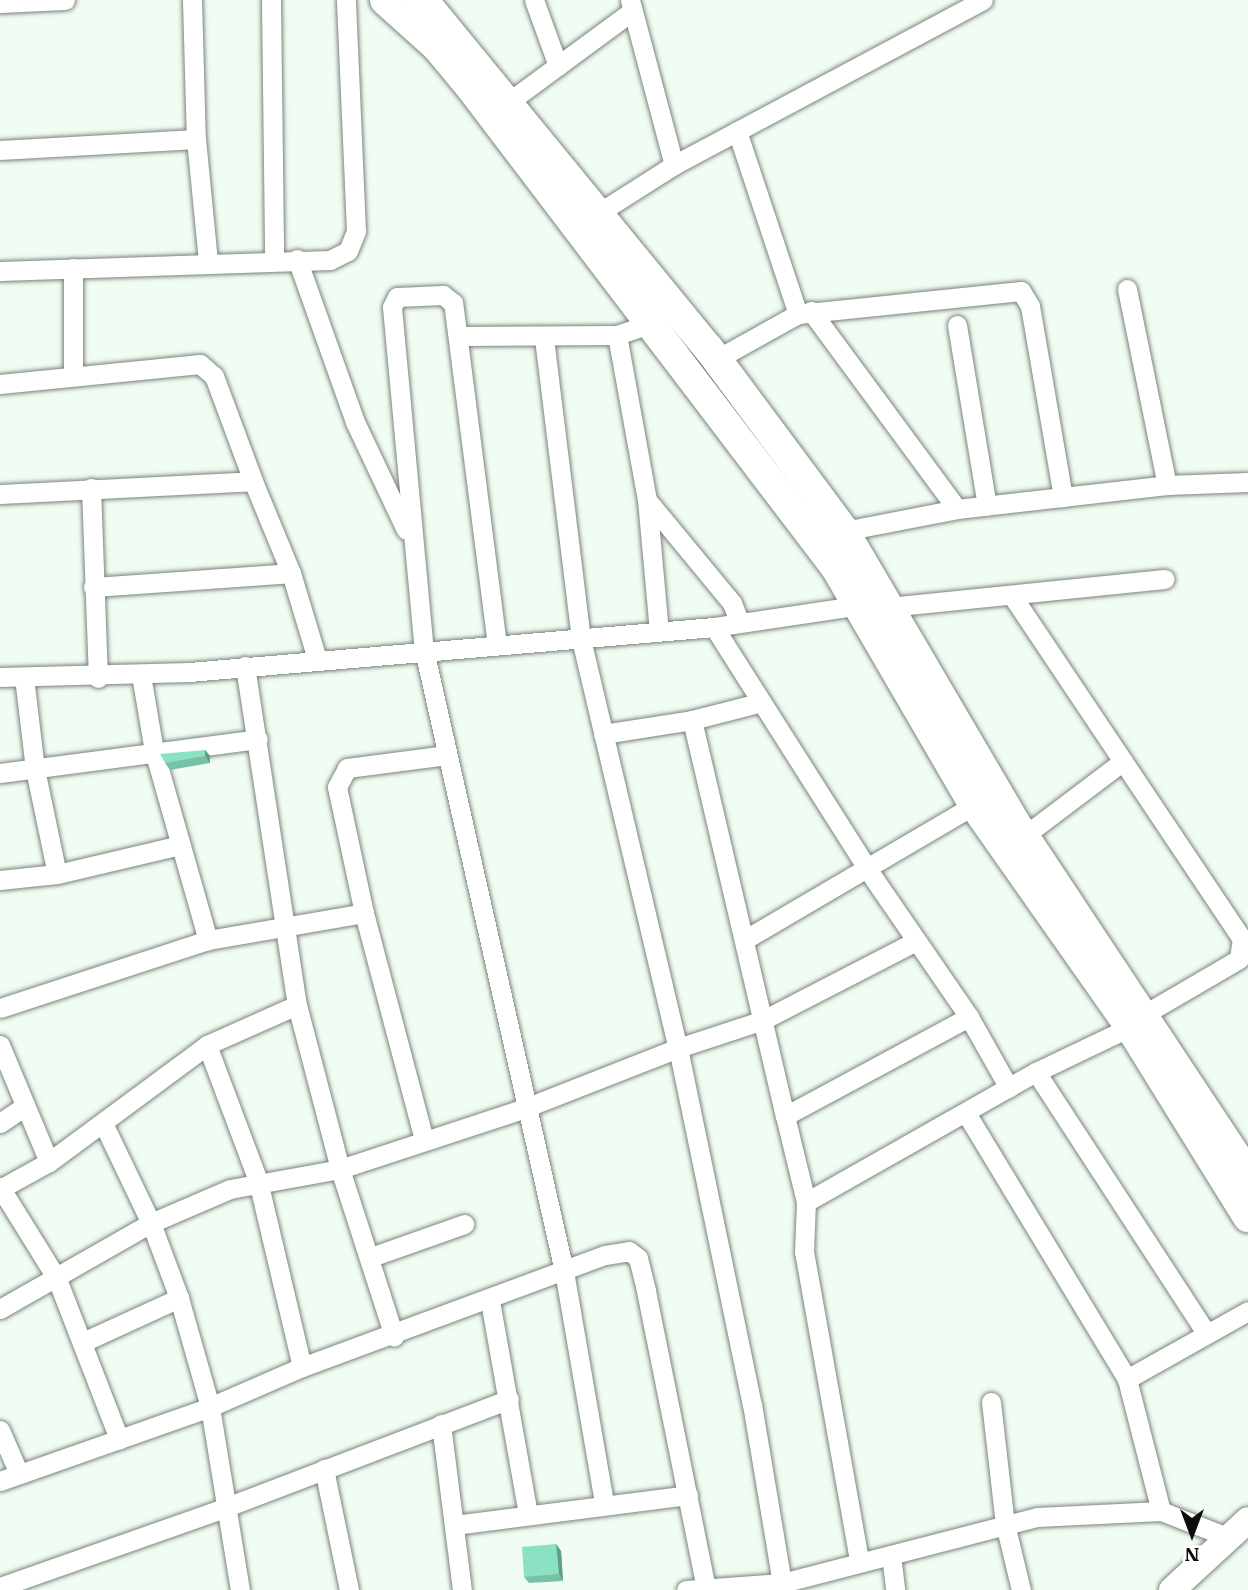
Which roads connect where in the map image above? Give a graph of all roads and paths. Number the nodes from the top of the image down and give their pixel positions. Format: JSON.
{"nodes":[{"id":1,"x":65,"y":0,"type":"edge"},
{"id":2,"x":192,"y":0,"type":"edge"},
{"id":3,"x":271,"y":0,"type":"edge"},
{"id":4,"x":346,"y":0,"type":"edge"},
{"id":5,"x":385,"y":0,"type":"edge"},
{"id":6,"x":423,"y":0,"type":"edge"},
{"id":7,"x":534,"y":0,"type":"edge"},
{"id":8,"x":983,"y":0,"type":"edge"},
{"id":9,"x":0,"y":3,"type":"edge"},
{"id":10,"x":631,"y":5,"type":"edge"},
{"id":11,"x":558,"y":66,"type":"junction"},
{"id":12,"x":510,"y":101,"type":"junction"},
{"id":13,"x":737,"y":131,"type":"junction"},
{"id":14,"x":196,"y":139,"type":"junction"},
{"id":15,"x":0,"y":150,"type":"edge"},
{"id":16,"x":674,"y":165,"type":"junction"},
{"id":17,"x":600,"y":212,"type":"junction"},
{"id":18,"x":274,"y":259,"type":"junction"},
{"id":19,"x":297,"y":259,"type":"junction"},
{"id":20,"x":208,"y":262,"type":"junction"},
{"id":21,"x":73,"y":268,"type":"junction"},
{"id":22,"x":0,"y":271,"type":"edge"},
{"id":23,"x":1127,"y":289,"type":"dead end"},
{"id":24,"x":804,"y":313,"type":"junction"},
{"id":25,"x":652,"y":323,"type":"junction"},
{"id":26,"x":957,"y":325,"type":"dead end"},
{"id":27,"x":617,"y":335,"type":"junction"},
{"id":28,"x":458,"y":336,"type":"junction"},
{"id":29,"x":544,"y":338,"type":"junction"},
{"id":30,"x":716,"y":359,"type":"junction"},
{"id":31,"x":73,"y":376,"type":"junction"},
{"id":32,"x":0,"y":384,"type":"edge"},
{"id":33,"x":253,"y":481,"type":"junction"},
{"id":34,"x":1248,"y":482,"type":"edge"},
{"id":35,"x":1167,"y":485,"type":"junction"},
{"id":36,"x":91,"y":488,"type":"junction"},
{"id":37,"x":0,"y":494,"type":"edge"},
{"id":38,"x":1063,"y":497,"type":"junction"},
{"id":39,"x":646,"y":500,"type":"junction"},
{"id":40,"x":987,"y":506,"type":"junction"},
{"id":41,"x":957,"y":509,"type":"junction"},
{"id":42,"x":844,"y":531,"type":"junction"},
{"id":43,"x":413,"y":543,"type":"junction"},
{"id":44,"x":291,"y":573,"type":"junction"},
{"id":45,"x":1165,"y":579,"type":"dead end"},
{"id":46,"x":93,"y":587,"type":"junction"},
{"id":47,"x":1013,"y":597,"type":"junction"},
{"id":48,"x":875,"y":606,"type":"junction"},
{"id":49,"x":739,"y":621,"type":"junction"},
{"id":50,"x":714,"y":627,"type":"junction"},
{"id":51,"x":659,"y":631,"type":"junction"},
{"id":52,"x":581,"y":639,"type":"junction"},
{"id":53,"x":497,"y":645,"type":"junction"},
{"id":54,"x":424,"y":650,"type":"junction"},
{"id":55,"x":317,"y":659,"type":"junction"},
{"id":56,"x":245,"y":666,"type":"junction"},
{"id":57,"x":141,"y":675,"type":"junction"},
{"id":58,"x":0,"y":677,"type":"edge"},
{"id":59,"x":24,"y":677,"type":"junction"},
{"id":60,"x":98,"y":678,"type":"junction"},
{"id":61,"x":762,"y":702,"type":"junction"},
{"id":62,"x":692,"y":720,"type":"junction"},
{"id":63,"x":603,"y":734,"type":"junction"},
{"id":64,"x":258,"y":739,"type":"junction"},
{"id":65,"x":154,"y":751,"type":"junction"},
{"id":66,"x":447,"y":755,"type":"junction"},
{"id":67,"x":1123,"y":761,"type":"junction"},
{"id":68,"x":35,"y":769,"type":"junction"},
{"id":69,"x":0,"y":773,"type":"edge"},
{"id":70,"x":974,"y":805,"type":"junction"},
{"id":71,"x":1024,"y":835,"type":"junction"},
{"id":72,"x":181,"y":845,"type":"junction"},
{"id":73,"x":869,"y":870,"type":"junction"},
{"id":74,"x":57,"y":874,"type":"junction"},
{"id":75,"x":0,"y":880,"type":"edge"},
{"id":76,"x":364,"y":913,"type":"junction"},
{"id":77,"x":284,"y":928,"type":"junction"},
{"id":78,"x":208,"y":940,"type":"junction"},
{"id":79,"x":744,"y":940,"type":"junction"},
{"id":80,"x":916,"y":941,"type":"junction"},
{"id":81,"x":297,"y":1005,"type":"junction"},
{"id":82,"x":0,"y":1008,"type":"edge"},
{"id":83,"x":969,"y":1017,"type":"junction"},
{"id":84,"x":763,"y":1020,"type":"junction"},
{"id":85,"x":1137,"y":1021,"type":"junction"},
{"id":86,"x":0,"y":1045,"type":"edge"},
{"id":87,"x":207,"y":1045,"type":"junction"},
{"id":88,"x":678,"y":1048,"type":"junction"},
{"id":89,"x":1036,"y":1072,"type":"junction"},
{"id":90,"x":1009,"y":1088,"type":"junction"},
{"id":91,"x":26,"y":1106,"type":"junction"},
{"id":92,"x":525,"y":1108,"type":"junction"},
{"id":93,"x":965,"y":1113,"type":"junction"},
{"id":94,"x":785,"y":1116,"type":"junction"},
{"id":95,"x":0,"y":1123,"type":"edge"},
{"id":96,"x":103,"y":1123,"type":"junction"},
{"id":97,"x":424,"y":1140,"type":"junction"},
{"id":98,"x":49,"y":1162,"type":"junction"},
{"id":99,"x":340,"y":1169,"type":"junction"},
{"id":100,"x":1248,"y":1175,"type":"edge"},
{"id":101,"x":258,"y":1181,"type":"junction"},
{"id":102,"x":0,"y":1188,"type":"edge"},
{"id":103,"x":806,"y":1202,"type":"junction"},
{"id":104,"x":1248,"y":1217,"type":"edge"},
{"id":105,"x":151,"y":1223,"type":"junction"},
{"id":106,"x":464,"y":1224,"type":"dead end"},
{"id":107,"x":371,"y":1258,"type":"junction"},
{"id":108,"x":564,"y":1271,"type":"junction"},
{"id":109,"x":57,"y":1279,"type":"junction"},
{"id":110,"x":179,"y":1298,"type":"junction"},
{"id":111,"x":490,"y":1301,"type":"junction"},
{"id":112,"x":0,"y":1309,"type":"edge"},
{"id":113,"x":1248,"y":1311,"type":"edge"},
{"id":114,"x":1206,"y":1333,"type":"junction"},
{"id":115,"x":394,"y":1336,"type":"junction"},
{"id":116,"x":83,"y":1342,"type":"junction"},
{"id":117,"x":302,"y":1367,"type":"junction"},
{"id":118,"x":1127,"y":1379,"type":"junction"},
{"id":119,"x":509,"y":1399,"type":"junction"},
{"id":120,"x":991,"y":1402,"type":"dead end"},
{"id":121,"x":210,"y":1407,"type":"junction"},
{"id":122,"x":440,"y":1424,"type":"junction"},
{"id":123,"x":0,"y":1430,"type":"edge"},
{"id":124,"x":119,"y":1439,"type":"junction"},
{"id":125,"x":324,"y":1469,"type":"junction"},
{"id":126,"x":19,"y":1474,"type":"junction"},
{"id":127,"x":0,"y":1481,"type":"edge"},
{"id":128,"x":688,"y":1495,"type":"junction"},
{"id":129,"x":604,"y":1503,"type":"junction"},
{"id":130,"x":224,"y":1508,"type":"junction"},
{"id":131,"x":1161,"y":1511,"type":"junction"},
{"id":132,"x":528,"y":1514,"type":"junction"},
{"id":133,"x":1005,"y":1524,"type":"junction"},
{"id":134,"x":454,"y":1525,"type":"junction"},
{"id":135,"x":1239,"y":1529,"type":"edge"},
{"id":136,"x":891,"y":1555,"type":"junction"},
{"id":137,"x":859,"y":1560,"type":"junction"},
{"id":138,"x":30,"y":1584,"type":"edge"},
{"id":139,"x":771,"y":1586,"type":"edge"},
{"id":140,"x":0,"y":1587,"type":"edge"},
{"id":141,"x":706,"y":1589,"type":"edge"},
{"id":142,"x":240,"y":1590,"type":"edge"},
{"id":143,"x":349,"y":1590,"type":"edge"},
{"id":144,"x":462,"y":1590,"type":"edge"},
{"id":145,"x":686,"y":1590,"type":"edge"},
{"id":146,"x":895,"y":1590,"type":"edge"},
{"id":147,"x":1021,"y":1590,"type":"edge"},
{"id":148,"x":1172,"y":1590,"type":"edge"}],
"edges":[{"from":1,"to":9,"type":"street"},
{"from":2,"to":14,"type":"street"},
{"from":3,"to":18,"type":"street"},
{"from":4,"to":19,"type":"street"},
{"from":5,"to":25,"type":"main road"},
{"from":6,"to":12,"type":"main road"},
{"from":7,"to":11,"type":"street"},
{"from":8,"to":13,"type":"street"},
{"from":10,"to":11,"type":"street"},
{"from":10,"to":16,"type":"street"},
{"from":11,"to":12,"type":"street"},
{"from":12,"to":17,"type":"main road"},
{"from":13,"to":16,"type":"street"},
{"from":13,"to":24,"type":"street"},
{"from":14,"to":15,"type":"street"},
{"from":14,"to":20,"type":"street"},
{"from":16,"to":17,"type":"street"},
{"from":17,"to":30,"type":"main road"},
{"from":18,"to":19,"type":"street"},
{"from":18,"to":20,"type":"street"},
{"from":19,"to":43,"type":"street"},
{"from":20,"to":21,"type":"street"},
{"from":21,"to":22,"type":"street"},
{"from":21,"to":31,"type":"street"},
{"from":23,"to":35,"type":"street"},
{"from":24,"to":30,"type":"street"},
{"from":24,"to":38,"type":"street"},
{"from":24,"to":41,"type":"street"},
{"from":25,"to":27,"type":"street"},
{"from":25,"to":48,"type":"main road"},
{"from":26,"to":40,"type":"street"},
{"from":27,"to":29,"type":"street"},
{"from":27,"to":39,"type":"street"},
{"from":28,"to":29,"type":"street"},
{"from":28,"to":43,"type":"street"},
{"from":28,"to":53,"type":"street"},
{"from":29,"to":52,"type":"street"},
{"from":30,"to":42,"type":"main road"},
{"from":31,"to":32,"type":"street"},
{"from":31,"to":33,"type":"street"},
{"from":33,"to":36,"type":"street"},
{"from":33,"to":44,"type":"street"},
{"from":34,"to":35,"type":"street"},
{"from":35,"to":38,"type":"street"},
{"from":36,"to":37,"type":"street"},
{"from":36,"to":46,"type":"street"},
{"from":38,"to":40,"type":"street"},
{"from":39,"to":49,"type":"street"},
{"from":39,"to":51,"type":"street"},
{"from":40,"to":41,"type":"street"},
{"from":41,"to":42,"type":"street"},
{"from":42,"to":48,"type":"main road"},
{"from":43,"to":54,"type":"street"},
{"from":44,"to":46,"type":"street"},
{"from":44,"to":55,"type":"street"},
{"from":45,"to":47,"type":"street"},
{"from":46,"to":60,"type":"street"},
{"from":47,"to":48,"type":"street"},
{"from":47,"to":67,"type":"street"},
{"from":48,"to":49,"type":"street"},
{"from":48,"to":70,"type":"main road"},
{"from":48,"to":71,"type":"main road"},
{"from":49,"to":50,"type":"street"},
{"from":50,"to":51,"type":"street"},
{"from":50,"to":61,"type":"street"},
{"from":51,"to":52,"type":"street"},
{"from":52,"to":53,"type":"street"},
{"from":52,"to":63,"type":"street"},
{"from":53,"to":54,"type":"street"},
{"from":54,"to":55,"type":"street"},
{"from":54,"to":66,"type":"street"},
{"from":55,"to":56,"type":"street"},
{"from":56,"to":57,"type":"street"},
{"from":56,"to":64,"type":"street"},
{"from":57,"to":60,"type":"street"},
{"from":57,"to":65,"type":"street"},
{"from":58,"to":59,"type":"street"},
{"from":59,"to":60,"type":"street"},
{"from":59,"to":68,"type":"street"},
{"from":61,"to":62,"type":"street"},
{"from":61,"to":73,"type":"street"},
{"from":62,"to":63,"type":"street"},
{"from":62,"to":79,"type":"street"},
{"from":63,"to":88,"type":"street"},
{"from":64,"to":65,"type":"street"},
{"from":64,"to":77,"type":"street"},
{"from":65,"to":68,"type":"street"},
{"from":65,"to":72,"type":"street"},
{"from":66,"to":76,"type":"street"},
{"from":66,"to":92,"type":"street"},
{"from":67,"to":71,"type":"street"},
{"from":67,"to":85,"type":"street"},
{"from":68,"to":69,"type":"street"},
{"from":68,"to":74,"type":"street"},
{"from":70,"to":73,"type":"street"},
{"from":70,"to":85,"type":"main road"},
{"from":71,"to":85,"type":"main road"},
{"from":72,"to":74,"type":"street"},
{"from":72,"to":78,"type":"street"},
{"from":73,"to":79,"type":"street"},
{"from":73,"to":80,"type":"street"},
{"from":74,"to":75,"type":"street"},
{"from":76,"to":77,"type":"street"},
{"from":76,"to":97,"type":"street"},
{"from":77,"to":78,"type":"street"},
{"from":77,"to":81,"type":"street"},
{"from":78,"to":82,"type":"street"},
{"from":79,"to":84,"type":"street"},
{"from":80,"to":83,"type":"street"},
{"from":80,"to":84,"type":"street"},
{"from":81,"to":87,"type":"street"},
{"from":81,"to":99,"type":"street"},
{"from":83,"to":90,"type":"street"},
{"from":83,"to":94,"type":"street"},
{"from":84,"to":88,"type":"street"},
{"from":84,"to":94,"type":"street"},
{"from":85,"to":89,"type":"street"},
{"from":85,"to":100,"type":"main road"},
{"from":85,"to":104,"type":"main road"},
{"from":86,"to":91,"type":"street"},
{"from":87,"to":96,"type":"street"},
{"from":87,"to":101,"type":"street"},
{"from":88,"to":92,"type":"street"},
{"from":88,"to":139,"type":"street"},
{"from":89,"to":90,"type":"street"},
{"from":89,"to":114,"type":"street"},
{"from":90,"to":93,"type":"street"},
{"from":91,"to":95,"type":"street"},
{"from":91,"to":98,"type":"street"},
{"from":92,"to":97,"type":"street"},
{"from":92,"to":108,"type":"street"},
{"from":93,"to":103,"type":"street"},
{"from":93,"to":118,"type":"street"},
{"from":94,"to":103,"type":"street"},
{"from":96,"to":98,"type":"street"},
{"from":96,"to":105,"type":"street"},
{"from":97,"to":99,"type":"street"},
{"from":98,"to":102,"type":"street"},
{"from":99,"to":101,"type":"street"},
{"from":99,"to":107,"type":"street"},
{"from":101,"to":105,"type":"street"},
{"from":101,"to":117,"type":"street"},
{"from":102,"to":109,"type":"street"},
{"from":103,"to":137,"type":"street"},
{"from":105,"to":109,"type":"street"},
{"from":105,"to":110,"type":"street"},
{"from":106,"to":107,"type":"street"},
{"from":107,"to":115,"type":"street"},
{"from":108,"to":111,"type":"street"},
{"from":108,"to":128,"type":"street"},
{"from":108,"to":129,"type":"street"},
{"from":109,"to":112,"type":"street"},
{"from":109,"to":116,"type":"street"},
{"from":110,"to":116,"type":"street"},
{"from":110,"to":121,"type":"street"},
{"from":111,"to":115,"type":"street"},
{"from":111,"to":119,"type":"street"},
{"from":113,"to":114,"type":"street"},
{"from":114,"to":118,"type":"street"},
{"from":115,"to":117,"type":"street"},
{"from":116,"to":124,"type":"street"},
{"from":117,"to":121,"type":"street"},
{"from":118,"to":131,"type":"street"},
{"from":119,"to":122,"type":"street"},
{"from":119,"to":132,"type":"street"},
{"from":120,"to":133,"type":"street"},
{"from":121,"to":124,"type":"street"},
{"from":121,"to":130,"type":"street"},
{"from":122,"to":125,"type":"street"},
{"from":122,"to":134,"type":"street"},
{"from":123,"to":126,"type":"street"},
{"from":124,"to":126,"type":"street"},
{"from":125,"to":130,"type":"street"},
{"from":125,"to":143,"type":"street"},
{"from":126,"to":127,"type":"street"},
{"from":128,"to":129,"type":"street"},
{"from":128,"to":141,"type":"street"},
{"from":129,"to":132,"type":"street"},
{"from":130,"to":138,"type":"street"},
{"from":130,"to":142,"type":"street"},
{"from":131,"to":133,"type":"street"},
{"from":131,"to":135,"type":"street"},
{"from":132,"to":134,"type":"street"},
{"from":133,"to":136,"type":"street"},
{"from":133,"to":147,"type":"street"},
{"from":134,"to":144,"type":"street"},
{"from":135,"to":148,"type":"main road"},
{"from":136,"to":137,"type":"street"},
{"from":136,"to":146,"type":"street"},
{"from":137,"to":139,"type":"street"},
{"from":138,"to":140,"type":"street"},
{"from":139,"to":141,"type":"street"},
{"from":141,"to":145,"type":"street"}]}
